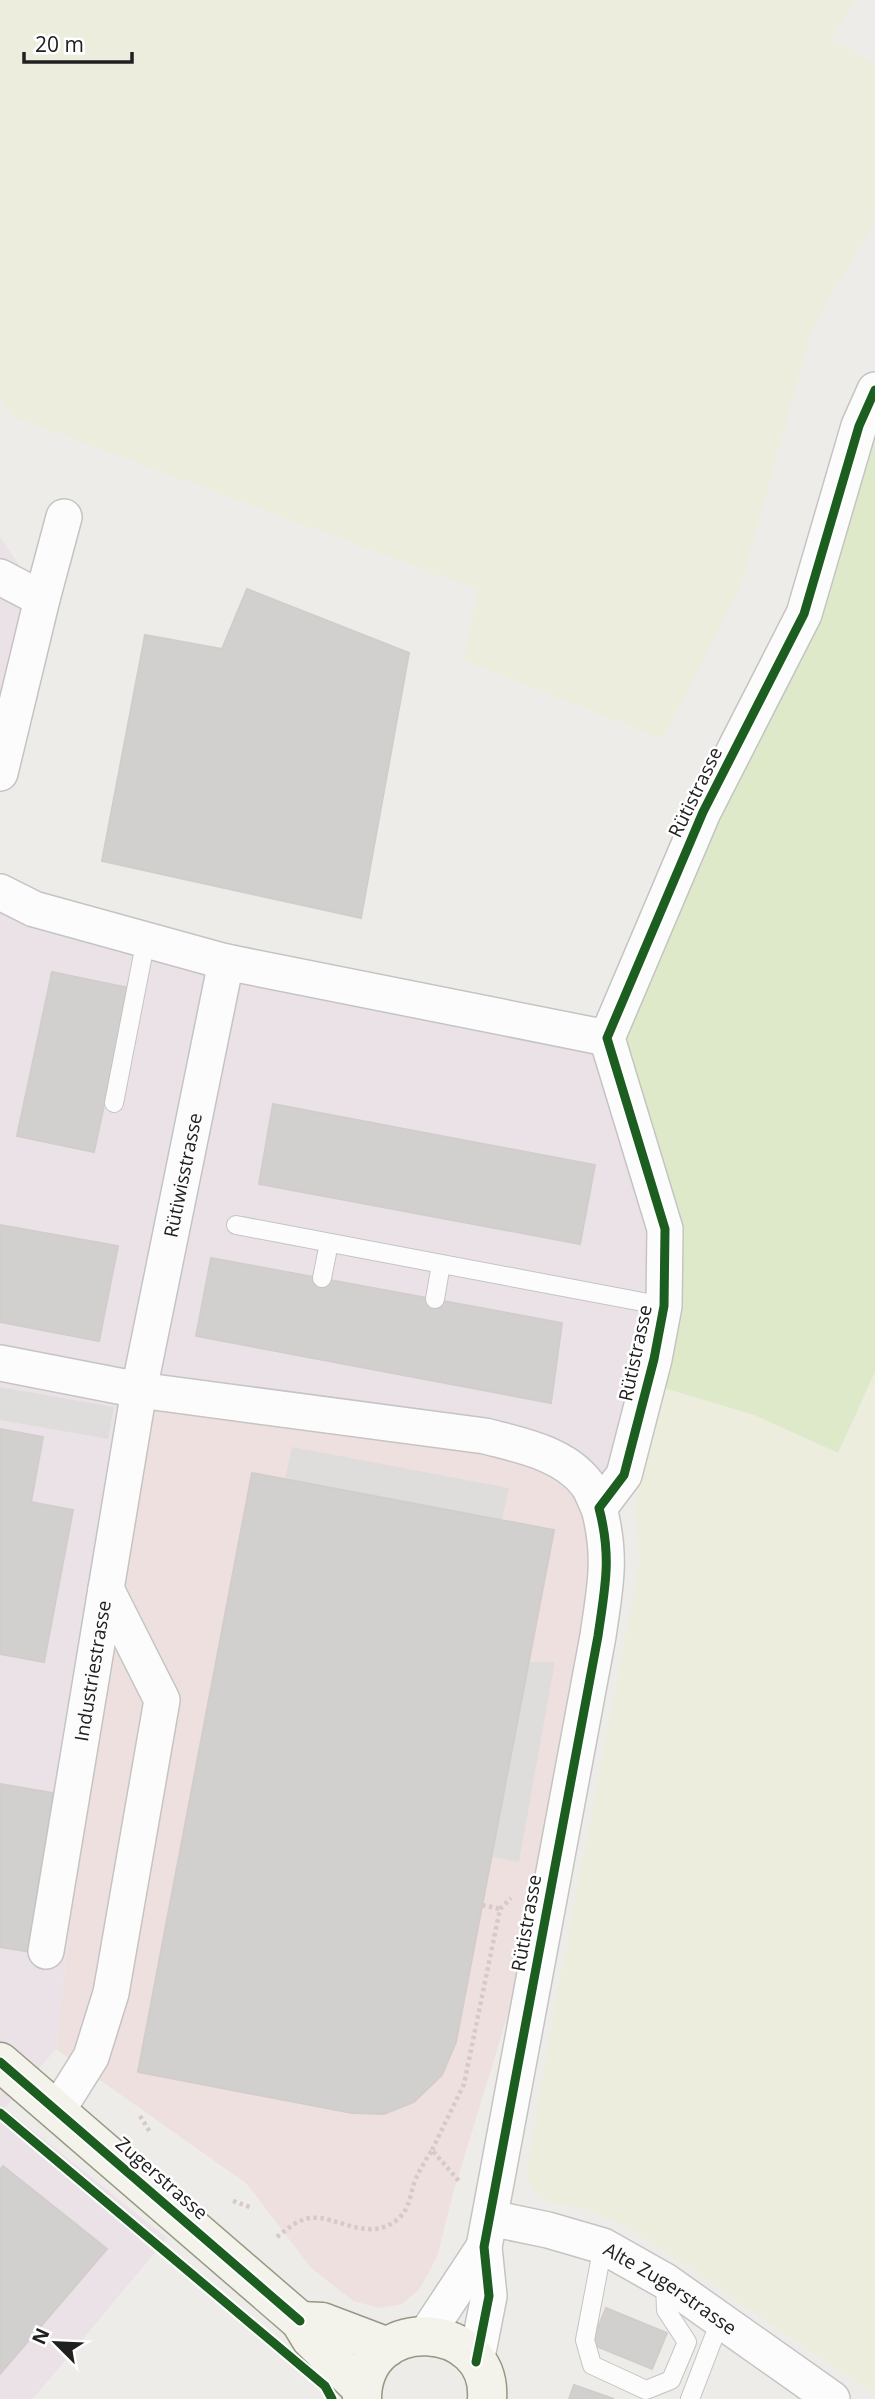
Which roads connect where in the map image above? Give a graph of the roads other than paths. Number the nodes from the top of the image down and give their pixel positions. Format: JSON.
{"nodes":[{"id":1,"x":875,"y":390,"type":"edge"},
{"id":2,"x":64,"y":517,"type":"dead end"},
{"id":3,"x":0,"y":578,"type":"edge"},
{"id":4,"x":42,"y":599,"type":"junction"},
{"id":5,"x":0,"y":774,"type":"edge"},
{"id":6,"x":0,"y":892,"type":"edge"},
{"id":7,"x":146,"y":939,"type":"junction"},
{"id":8,"x":226,"y":962,"type":"junction"},
{"id":9,"x":607,"y":1038,"type":"junction"},
{"id":10,"x":114,"y":1103,"type":"dead end"},
{"id":11,"x":236,"y":1226,"type":"dead end"},
{"id":12,"x":329,"y":1243,"type":"junction"},
{"id":13,"x":441,"y":1264,"type":"junction"},
{"id":14,"x":322,"y":1279,"type":"dead end"},
{"id":15,"x":435,"y":1299,"type":"dead end"},
{"id":16,"x":664,"y":1306,"type":"junction"},
{"id":17,"x":0,"y":1363,"type":"edge"},
{"id":18,"x":139,"y":1390,"type":"junction"},
{"id":19,"x":599,"y":1508,"type":"junction"},
{"id":20,"x":106,"y":1589,"type":"junction"},
{"id":21,"x":46,"y":1951,"type":"dead end"},
{"id":22,"x":0,"y":2062,"type":"edge"},
{"id":23,"x":57,"y":2111,"type":"junction"},
{"id":24,"x":487,"y":2233,"type":"junction"},
{"id":25,"x":603,"y":2246,"type":"junction"},
{"id":26,"x":665,"y":2281,"type":"junction"},
{"id":27,"x":300,"y":2321,"type":"junction"},
{"id":28,"x":720,"y":2321,"type":"junction"},
{"id":29,"x":426,"y":2335,"type":"junction"},
{"id":30,"x":388,"y":2347,"type":"junction"},
{"id":31,"x":476,"y":2362,"type":"junction"},
{"id":32,"x":362,"y":2394,"type":"edge"},
{"id":33,"x":487,"y":2399,"type":"edge"},
{"id":34,"x":690,"y":2399,"type":"edge"},
{"id":35,"x":832,"y":2399,"type":"edge"}],
"edges":[{"from":1,"to":9,"type":"street","name":"Rütistrasse"},
{"from":2,"to":4,"type":"street"},
{"from":3,"to":4,"type":"street"},
{"from":4,"to":5,"type":"street"},
{"from":6,"to":7,"type":"street"},
{"from":7,"to":8,"type":"street"},
{"from":7,"to":10,"type":"lane"},
{"from":8,"to":9,"type":"street"},
{"from":8,"to":18,"type":"street","name":"Rütiwisstrasse"},
{"from":9,"to":16,"type":"street","name":"Rütistrasse"},
{"from":11,"to":12,"type":"lane"},
{"from":12,"to":13,"type":"lane"},
{"from":12,"to":14,"type":"lane"},
{"from":13,"to":15,"type":"lane"},
{"from":13,"to":16,"type":"lane"},
{"from":16,"to":19,"type":"street","name":"Rütistrasse"},
{"from":17,"to":18,"type":"street"},
{"from":18,"to":19,"type":"street"},
{"from":18,"to":20,"type":"street","name":"Industriestrasse"},
{"from":19,"to":24,"type":"street","name":"Rütistrasse"},
{"from":20,"to":21,"type":"street","name":"Industriestrasse"},
{"from":20,"to":23,"type":"street"},
{"from":22,"to":23,"type":"main road","name":"Zugerstrasse"},
{"from":23,"to":27,"type":"main road","name":"Zugerstrasse"},
{"from":24,"to":25,"type":"street","name":"Alte Zugerstrasse"},
{"from":24,"to":29,"type":"street","name":"Rütistrasse"},
{"from":24,"to":31,"type":"street","name":"Rütistrasse"},
{"from":25,"to":26,"type":"street","name":"Alte Zugerstrasse"},
{"from":25,"to":26,"type":"lane"},
{"from":26,"to":28,"type":"street","name":"Alte Zugerstrasse"},
{"from":27,"to":30,"type":"main road"},
{"from":27,"to":32,"type":"main road","name":"Zugerstrasse"},
{"from":28,"to":34,"type":"lane"},
{"from":28,"to":35,"type":"street","name":"Alte Zugerstrasse"},
{"from":29,"to":30,"type":"main road"},
{"from":29,"to":31,"type":"main road"},
{"from":30,"to":32,"type":"main road"},
{"from":31,"to":33,"type":"main road"}]}
